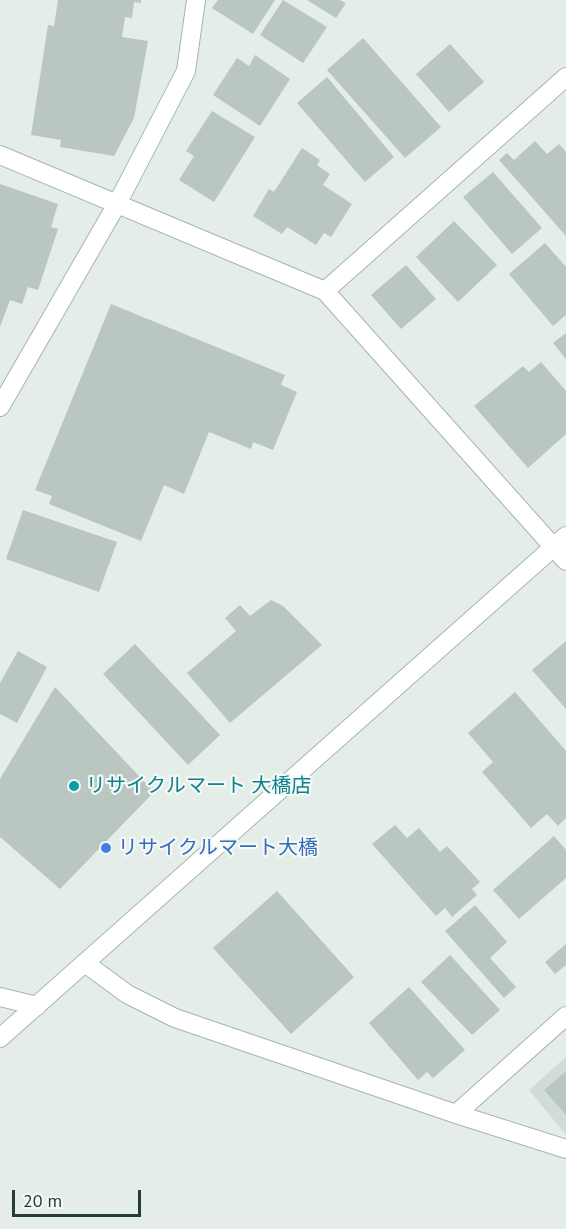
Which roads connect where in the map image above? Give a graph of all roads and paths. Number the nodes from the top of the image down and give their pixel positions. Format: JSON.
{"nodes":[{"id":1,"x":195,"y":0,"type":"edge"},
{"id":2,"x":566,"y":77,"type":"edge"},
{"id":3,"x":0,"y":155,"type":"edge"},
{"id":4,"x":117,"y":204,"type":"junction"},
{"id":5,"x":325,"y":291,"type":"junction"},
{"id":6,"x":0,"y":407,"type":"edge"},
{"id":7,"x":562,"y":548,"type":"edge"},
{"id":8,"x":85,"y":963,"type":"junction"},
{"id":9,"x":0,"y":997,"type":"edge"},
{"id":10,"x":37,"y":1006,"type":"junction"},
{"id":11,"x":566,"y":1016,"type":"edge"},
{"id":12,"x":0,"y":1038,"type":"edge"},
{"id":13,"x":456,"y":1114,"type":"junction"},
{"id":14,"x":566,"y":1149,"type":"edge"}],
"edges":[{"from":1,"to":4,"type":"street"},
{"from":2,"to":5,"type":"street"},
{"from":3,"to":4,"type":"street"},
{"from":4,"to":5,"type":"street"},
{"from":4,"to":6,"type":"street"},
{"from":5,"to":7,"type":"street"},
{"from":7,"to":8,"type":"street"},
{"from":8,"to":10,"type":"street"},
{"from":8,"to":13,"type":"street"},
{"from":9,"to":10,"type":"street"},
{"from":10,"to":12,"type":"street"},
{"from":11,"to":13,"type":"street"},
{"from":13,"to":14,"type":"street"}]}
